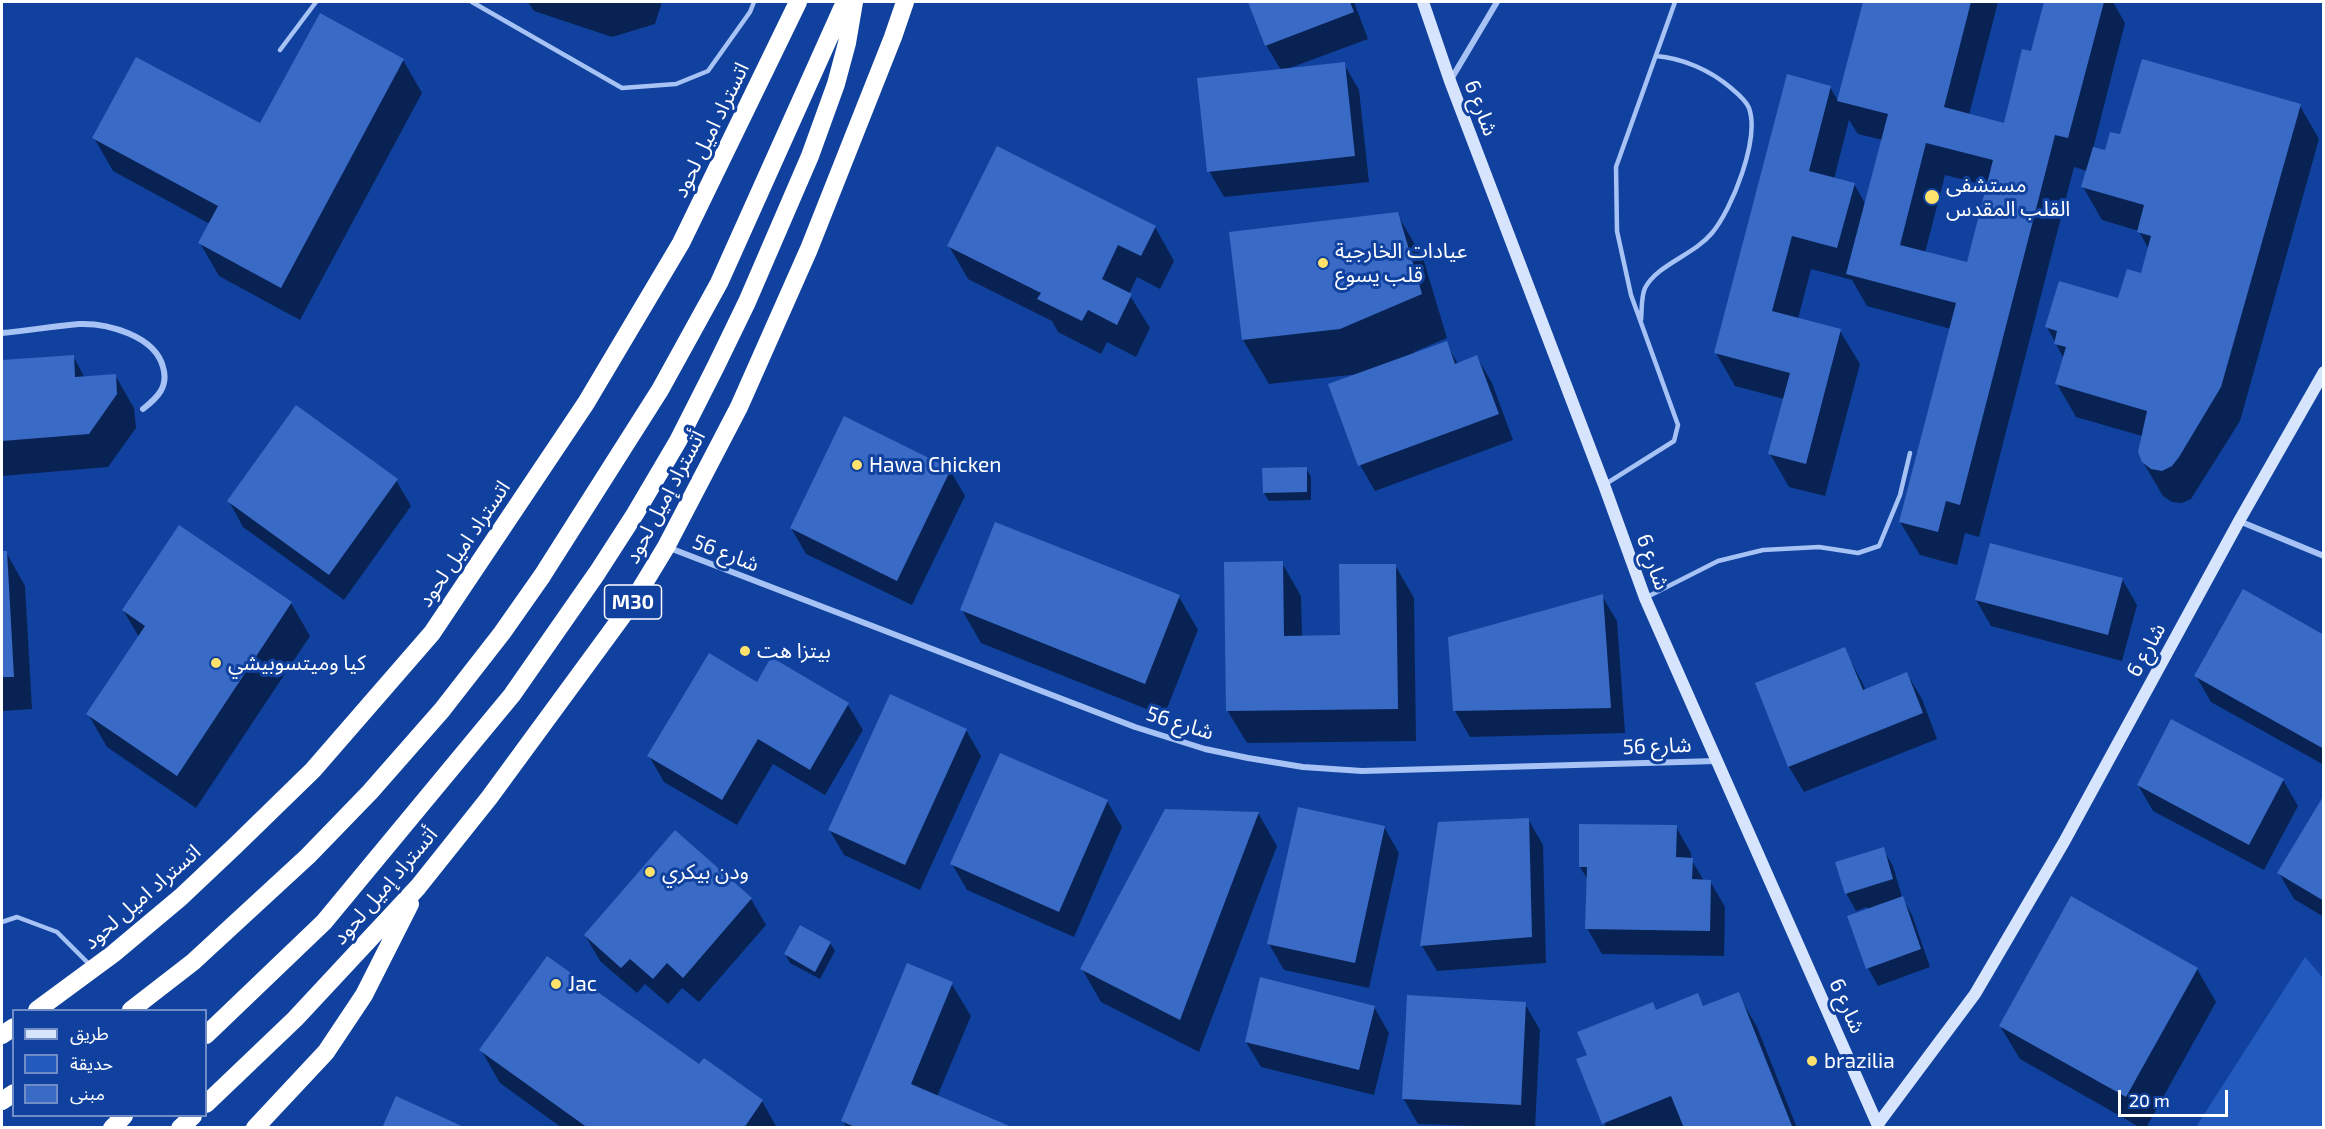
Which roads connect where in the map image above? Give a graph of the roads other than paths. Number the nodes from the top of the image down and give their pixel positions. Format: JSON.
{"nodes":[{"id":1,"x":316,"y":2,"type":"edge"},
{"id":2,"x":472,"y":2,"type":"edge"},
{"id":3,"x":754,"y":2,"type":"edge"},
{"id":4,"x":798,"y":2,"type":"edge"},
{"id":5,"x":845,"y":2,"type":"edge"},
{"id":6,"x":854,"y":2,"type":"edge"},
{"id":7,"x":905,"y":2,"type":"edge"},
{"id":8,"x":1423,"y":2,"type":"edge"},
{"id":9,"x":1497,"y":2,"type":"edge"},
{"id":10,"x":1675,"y":2,"type":"edge"},
{"id":11,"x":280,"y":51,"type":"dead end"},
{"id":12,"x":1656,"y":56,"type":"junction"},
{"id":13,"x":1450,"y":81,"type":"junction"},
{"id":14,"x":1641,"y":322,"type":"junction"},
{"id":15,"x":2,"y":333,"type":"edge"},
{"id":16,"x":2324,"y":372,"type":"edge"},
{"id":17,"x":143,"y":409,"type":"dead end"},
{"id":18,"x":1910,"y":453,"type":"dead end"},
{"id":19,"x":1604,"y":485,"type":"junction"},
{"id":20,"x":2239,"y":521,"type":"junction"},
{"id":21,"x":666,"y":547,"type":"junction"},
{"id":22,"x":2324,"y":556,"type":"edge"},
{"id":23,"x":1645,"y":598,"type":"junction"},
{"id":24,"x":1716,"y":761,"type":"junction"},
{"id":25,"x":418,"y":887,"type":"junction"},
{"id":26,"x":2,"y":922,"type":"edge"},
{"id":27,"x":94,"y":969,"type":"junction"},
{"id":28,"x":40,"y":1009,"type":"edge"},
{"id":29,"x":134,"y":1009,"type":"edge"},
{"id":30,"x":207,"y":1034,"type":"edge"},
{"id":31,"x":207,"y":1103,"type":"edge"},
{"id":32,"x":123,"y":1117,"type":"edge"},
{"id":33,"x":192,"y":1117,"type":"edge"},
{"id":34,"x":1878,"y":1126,"type":"edge"},
{"id":35,"x":112,"y":1128,"type":"edge"},
{"id":36,"x":180,"y":1128,"type":"edge"},
{"id":37,"x":255,"y":1128,"type":"edge"}],
"edges":[{"from":1,"to":11,"type":"lane"},
{"from":2,"to":3,"type":"lane"},
{"from":4,"to":27,"type":"highway","name":"اتستراد اميل لحود"},
{"from":5,"to":29,"type":"highway"},
{"from":6,"to":30,"type":"highway"},
{"from":7,"to":21,"type":"highway","name":"أتستراد إميل لحود","number":"M30"},
{"from":8,"to":13,"type":"street","name":"شارع 6"},
{"from":9,"to":13,"type":"street"},
{"from":10,"to":12,"type":"lane"},
{"from":12,"to":14,"type":"lane"},
{"from":12,"to":14,"type":"lane"},
{"from":13,"to":19,"type":"street","name":"شارع 6"},
{"from":14,"to":19,"type":"lane"},
{"from":15,"to":17,"type":"street"},
{"from":16,"to":20,"type":"street","name":"شارع 6"},
{"from":18,"to":23,"type":"lane"},
{"from":19,"to":23,"type":"street","name":"شارع 6"},
{"from":20,"to":22,"type":"street"},
{"from":20,"to":34,"type":"street","name":"شارع 6"},
{"from":21,"to":24,"type":"street","name":"شارع 56"},
{"from":21,"to":25,"type":"highway","name":"أتستراد إميل لحود","number":"M30"},
{"from":23,"to":24,"type":"street","name":"شارع 6"},
{"from":24,"to":34,"type":"street","name":"شارع 6"},
{"from":25,"to":31,"type":"highway","name":"أتستراد إميل لحود","number":"M30"},
{"from":25,"to":37,"type":"highway"},
{"from":26,"to":27,"type":"lane"},
{"from":27,"to":28,"type":"highway","name":"اتستراد اميل لحود"},
{"from":32,"to":35,"type":"highway"},
{"from":33,"to":36,"type":"highway"}]}
